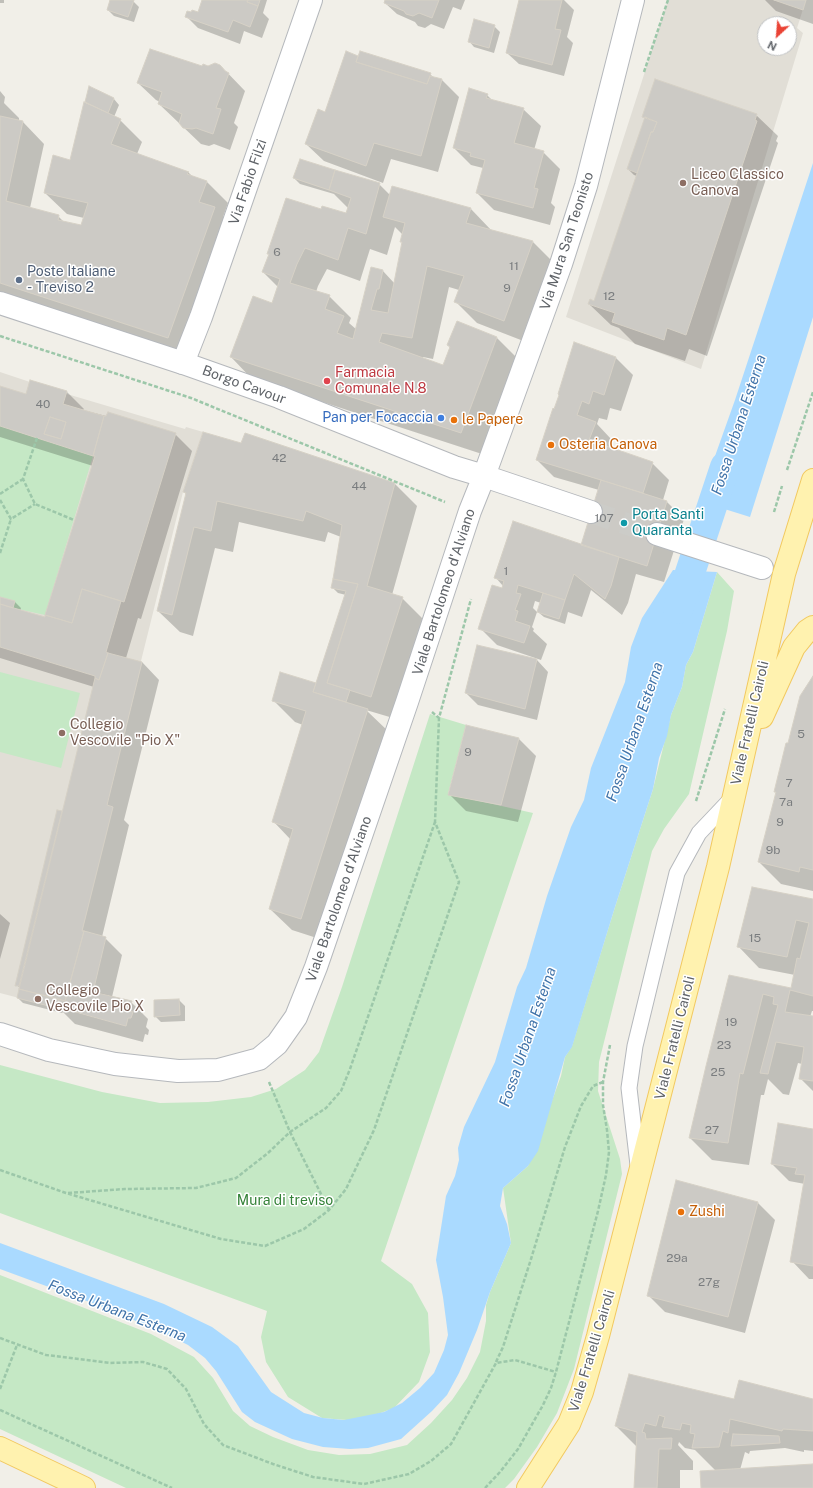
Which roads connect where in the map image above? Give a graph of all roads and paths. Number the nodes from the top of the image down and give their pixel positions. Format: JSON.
{"nodes":[{"id":1,"x":311,"y":0,"type":"edge"},
{"id":2,"x":633,"y":0,"type":"edge"},
{"id":3,"x":0,"y":303,"type":"edge"},
{"id":4,"x":0,"y":336,"type":"edge"},
{"id":5,"x":183,"y":363,"type":"junction"},
{"id":6,"x":37,"y":438,"type":"dead end"},
{"id":7,"x":484,"y":476,"type":"junction"},
{"id":8,"x":23,"y":479,"type":"junction"},
{"id":9,"x":813,"y":480,"type":"edge"},
{"id":10,"x":0,"y":494,"type":"edge"},
{"id":11,"x":0,"y":500,"type":"edge"},
{"id":12,"x":35,"y":504,"type":"junction"},
{"id":13,"x":470,"y":510,"type":"junction"},
{"id":14,"x":591,"y":512,"type":"tunnel mouth"},
{"id":15,"x":11,"y":518,"type":"junction"},
{"id":16,"x":74,"y":520,"type":"dead end"},
{"id":17,"x":657,"y":534,"type":"tunnel mouth"},
{"id":18,"x":0,"y":554,"type":"edge"},
{"id":19,"x":762,"y":568,"type":"dead end"},
{"id":20,"x":813,"y":627,"type":"edge"},
{"id":21,"x":439,"y":718,"type":"dead end"},
{"id":22,"x":744,"y":754,"type":"junction"},
{"id":23,"x":734,"y":796,"type":"junction"},
{"id":24,"x":435,"y":822,"type":"junction"},
{"id":25,"x":0,"y":1034,"type":"edge"},
{"id":26,"x":260,"y":1059,"type":"junction"},
{"id":27,"x":603,"y":1082,"type":"dead end"},
{"id":28,"x":290,"y":1132,"type":"junction"},
{"id":29,"x":0,"y":1170,"type":"edge"},
{"id":30,"x":639,"y":1180,"type":"junction"},
{"id":31,"x":66,"y":1193,"type":"junction"},
{"id":32,"x":329,"y":1210,"type":"junction"},
{"id":33,"x":0,"y":1338,"type":"edge"},
{"id":34,"x":18,"y":1345,"type":"junction"},
{"id":35,"x":496,"y":1362,"type":"junction"},
{"id":36,"x":556,"y":1372,"type":"dead end"},
{"id":37,"x":0,"y":1389,"type":"edge"},
{"id":38,"x":0,"y":1410,"type":"edge"},
{"id":39,"x":0,"y":1448,"type":"edge"},
{"id":40,"x":84,"y":1488,"type":"edge"},
{"id":41,"x":172,"y":1488,"type":"edge"},
{"id":42,"x":528,"y":1488,"type":"edge"}],
"edges":[{"from":1,"to":5,"type":"street","name":"Via Fabio Filzi"},
{"from":2,"to":7,"type":"street","name":"Via Mura San Teonisto"},
{"from":3,"to":5,"type":"street","name":"Borgo Cavour"},
{"from":4,"to":13,"type":"path"},
{"from":5,"to":7,"type":"street","name":"Borgo Cavour"},
{"from":6,"to":8,"type":"path"},
{"from":7,"to":13,"type":"street","name":"Viale Bartolomeo d'Alviano"},
{"from":7,"to":14,"type":"street","name":"Borgo Cavour"},
{"from":8,"to":10,"type":"path"},
{"from":8,"to":12,"type":"path"},
{"from":9,"to":22,"type":"main road","name":"Viale Fratelli Cairoli"},
{"from":11,"to":15,"type":"path"},
{"from":12,"to":15,"type":"path"},
{"from":12,"to":16,"type":"path"},
{"from":13,"to":26,"type":"street","name":"Viale Bartolomeo d'Alviano"},
{"from":15,"to":18,"type":"path"},
{"from":17,"to":19,"type":"street"},
{"from":20,"to":22,"type":"main road"},
{"from":21,"to":24,"type":"path"},
{"from":22,"to":23,"type":"main road","name":"Viale Fratelli Cairoli"},
{"from":23,"to":30,"type":"main road","name":"Viale Fratelli Cairoli"},
{"from":23,"to":30,"type":"lane"},
{"from":24,"to":28,"type":"path"},
{"from":24,"to":32,"type":"path"},
{"from":25,"to":26,"type":"street","name":"Viale Bartolomeo d'Alviano"},
{"from":26,"to":28,"type":"path"},
{"from":27,"to":35,"type":"path"},
{"from":28,"to":31,"type":"path"},
{"from":28,"to":32,"type":"path"},
{"from":29,"to":31,"type":"path"},
{"from":30,"to":42,"type":"main road","name":"Viale Fratelli Cairoli"},
{"from":31,"to":32,"type":"path"},
{"from":33,"to":34,"type":"path"},
{"from":34,"to":35,"type":"path"},
{"from":34,"to":37,"type":"path"},
{"from":35,"to":36,"type":"path"},
{"from":38,"to":41,"type":"path"},
{"from":39,"to":40,"type":"main road"}]}
